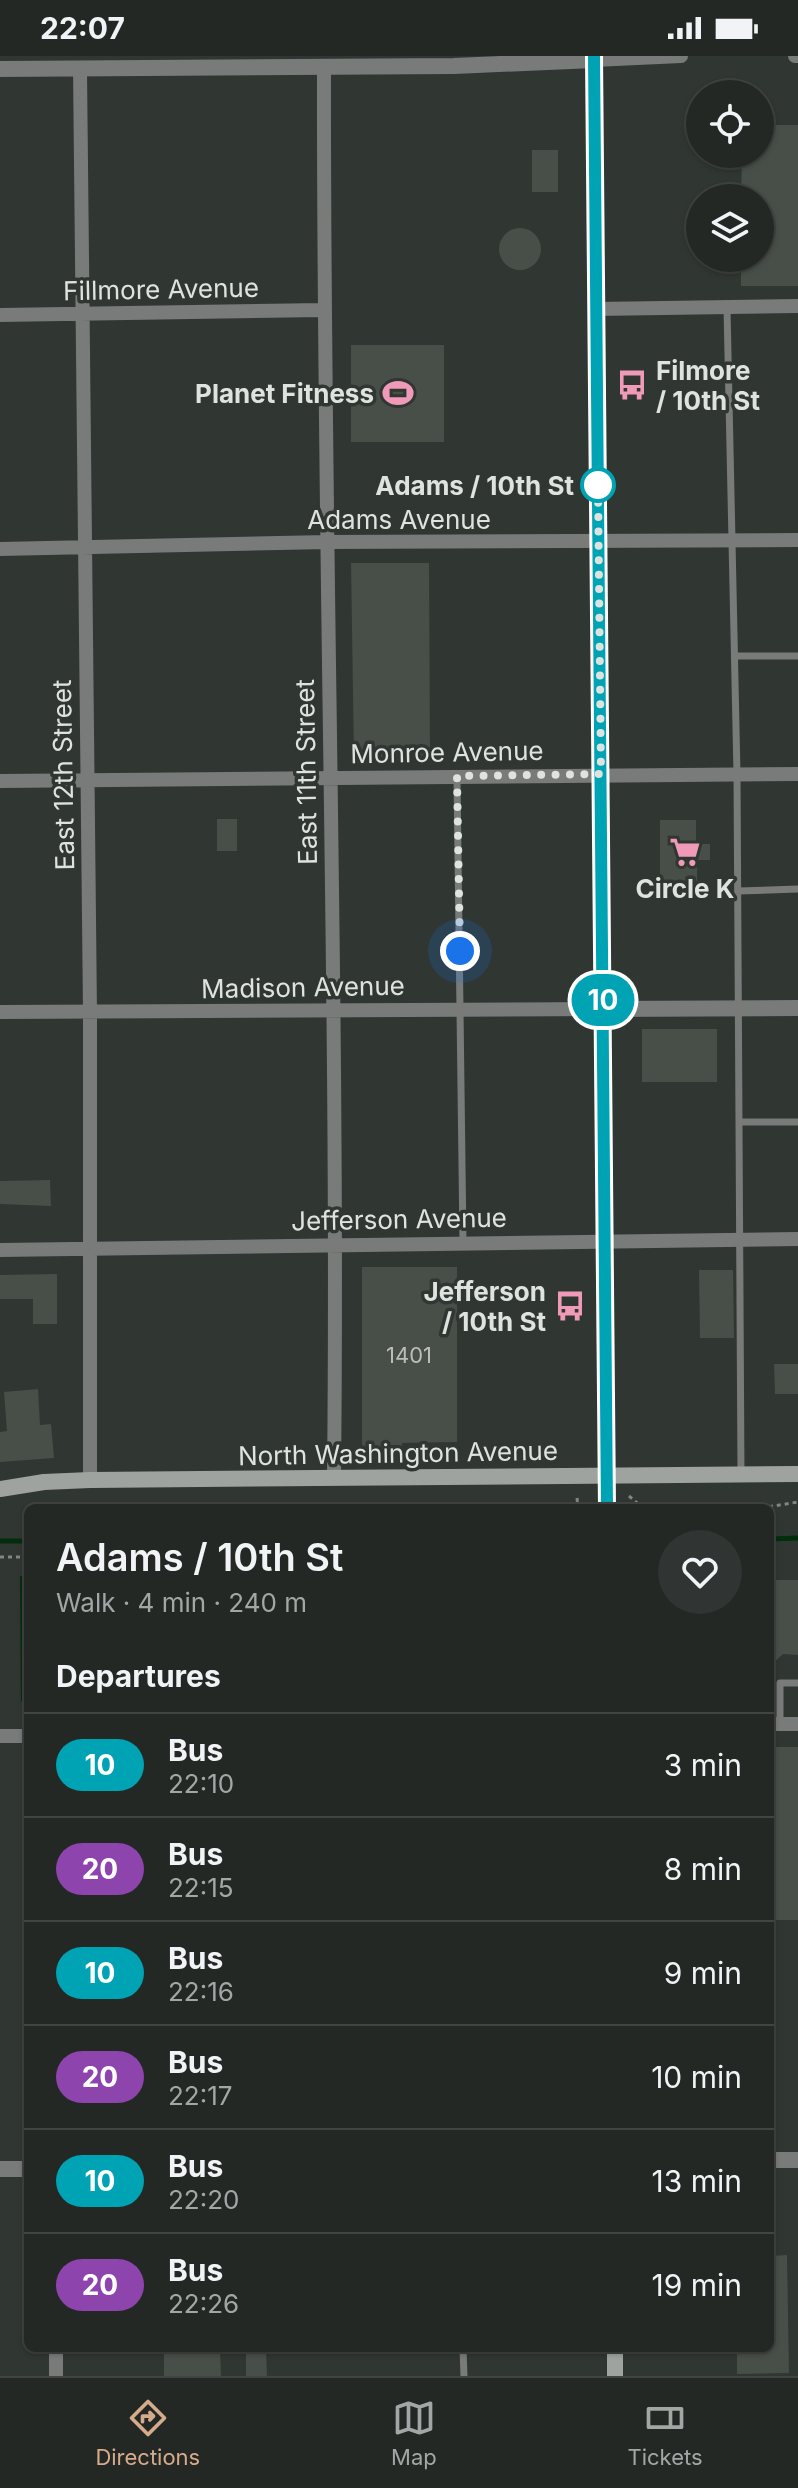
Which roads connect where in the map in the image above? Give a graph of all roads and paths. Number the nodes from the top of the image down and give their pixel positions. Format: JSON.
{"nodes":[{"id":1,"x":681,"y":56,"type":"edge"},
{"id":2,"x":594,"y":58,"type":"edge"},
{"id":3,"x":324,"y":66,"type":"junction"},
{"id":4,"x":0,"y":69,"type":"edge"},
{"id":5,"x":80,"y":69,"type":"junction"},
{"id":6,"x":798,"y":306,"type":"edge"},
{"id":7,"x":727,"y":307,"type":"junction"},
{"id":8,"x":596,"y":309,"type":"junction"},
{"id":9,"x":323,"y":310,"type":"junction"},
{"id":10,"x":84,"y":314,"type":"junction"},
{"id":11,"x":0,"y":315,"type":"edge"},
{"id":12,"x":798,"y":540,"type":"edge"},
{"id":13,"x":732,"y":541,"type":"junction"},
{"id":14,"x":327,"y":542,"type":"junction"},
{"id":15,"x":599,"y":543,"type":"junction"},
{"id":16,"x":85,"y":548,"type":"junction"},
{"id":17,"x":0,"y":549,"type":"edge"},
{"id":18,"x":735,"y":656,"type":"junction"},
{"id":19,"x":798,"y":656,"type":"edge"},
{"id":20,"x":601,"y":774,"type":"junction"},
{"id":21,"x":737,"y":774,"type":"junction"},
{"id":22,"x":798,"y":774,"type":"edge"},
{"id":23,"x":457,"y":776,"type":"junction"},
{"id":24,"x":330,"y":777,"type":"junction"},
{"id":25,"x":87,"y":780,"type":"junction"},
{"id":26,"x":0,"y":781,"type":"edge"},
{"id":27,"x":798,"y":889,"type":"edge"},
{"id":28,"x":738,"y":891,"type":"junction"},
{"id":29,"x":798,"y":1008,"type":"edge"},
{"id":30,"x":603,"y":1009,"type":"junction"},
{"id":31,"x":740,"y":1009,"type":"junction"},
{"id":32,"x":461,"y":1010,"type":"junction"},
{"id":33,"x":332,"y":1011,"type":"junction"},
{"id":34,"x":0,"y":1012,"type":"edge"},
{"id":35,"x":90,"y":1013,"type":"junction"},
{"id":36,"x":740,"y":1122,"type":"junction"},
{"id":37,"x":798,"y":1122,"type":"edge"},
{"id":38,"x":798,"y":1239,"type":"edge"},
{"id":39,"x":741,"y":1240,"type":"junction"},
{"id":40,"x":605,"y":1241,"type":"junction"},
{"id":41,"x":463,"y":1242,"type":"junction"},
{"id":42,"x":336,"y":1243,"type":"junction"},
{"id":43,"x":92,"y":1249,"type":"junction"},
{"id":44,"x":0,"y":1250,"type":"edge"},
{"id":45,"x":607,"y":1474,"type":"junction"},
{"id":46,"x":741,"y":1474,"type":"junction"},
{"id":47,"x":798,"y":1474,"type":"edge"},
{"id":48,"x":334,"y":1477,"type":"junction"},
{"id":49,"x":90,"y":1480,"type":"junction"},
{"id":50,"x":0,"y":1489,"type":"edge"},
{"id":51,"x":629,"y":1496,"type":"dead end"},
{"id":52,"x":577,"y":1498,"type":"dead end"},
{"id":53,"x":798,"y":1502,"type":"edge"},
{"id":54,"x":578,"y":1504,"type":"edge"},
{"id":55,"x":607,"y":1504,"type":"edge"},
{"id":56,"x":638,"y":1504,"type":"edge"},
{"id":57,"x":774,"y":1506,"type":"edge"},
{"id":58,"x":0,"y":1557,"type":"edge"},
{"id":59,"x":24,"y":1557,"type":"edge"},
{"id":60,"x":798,"y":1683,"type":"edge"},
{"id":61,"x":775,"y":1724,"type":"edge"},
{"id":62,"x":798,"y":1724,"type":"edge"},
{"id":63,"x":0,"y":1736,"type":"edge"},
{"id":64,"x":24,"y":1736,"type":"edge"},
{"id":65,"x":774,"y":2160,"type":"edge"},
{"id":66,"x":798,"y":2160,"type":"edge"},
{"id":67,"x":0,"y":2169,"type":"edge"},
{"id":68,"x":24,"y":2169,"type":"edge"},
{"id":69,"x":56,"y":2352,"type":"edge"},
{"id":70,"x":463,"y":2352,"type":"edge"},
{"id":71,"x":615,"y":2352,"type":"edge"},
{"id":72,"x":56,"y":2376,"type":"edge"},
{"id":73,"x":464,"y":2376,"type":"edge"},
{"id":74,"x":615,"y":2376,"type":"edge"}],
"edges":[{"from":1,"to":2,"type":"street"},
{"from":2,"to":3,"type":"street"},
{"from":2,"to":8,"type":"main road"},
{"from":3,"to":5,"type":"street"},
{"from":3,"to":9,"type":"street","name":"East 11th Street"},
{"from":4,"to":5,"type":"street"},
{"from":5,"to":10,"type":"street","name":"East 12th Street"},
{"from":6,"to":7,"type":"street"},
{"from":7,"to":8,"type":"street"},
{"from":7,"to":13,"type":"lane"},
{"from":8,"to":15,"type":"main road"},
{"from":9,"to":10,"type":"street","name":"Fillmore Avenue"},
{"from":9,"to":14,"type":"street","name":"East 11th Street"},
{"from":10,"to":11,"type":"street","name":"Fillmore Avenue"},
{"from":10,"to":16,"type":"street","name":"East 12th Street"},
{"from":12,"to":13,"type":"street","name":"Adams Avenue"},
{"from":13,"to":15,"type":"street","name":"Adams Avenue"},
{"from":13,"to":18,"type":"lane"},
{"from":14,"to":15,"type":"street","name":"Adams Avenue"},
{"from":14,"to":16,"type":"street","name":"Adams Avenue"},
{"from":14,"to":24,"type":"street","name":"East 11th Street"},
{"from":15,"to":20,"type":"main road"},
{"from":16,"to":17,"type":"street","name":"Adams Avenue"},
{"from":16,"to":25,"type":"street","name":"East 12th Street"},
{"from":18,"to":19,"type":"lane"},
{"from":18,"to":21,"type":"lane"},
{"from":20,"to":21,"type":"street","name":"Monroe Avenue"},
{"from":20,"to":23,"type":"street","name":"Monroe Avenue"},
{"from":20,"to":30,"type":"main road"},
{"from":21,"to":22,"type":"street","name":"Monroe Avenue"},
{"from":21,"to":28,"type":"lane"},
{"from":23,"to":24,"type":"street","name":"Monroe Avenue"},
{"from":23,"to":32,"type":"lane"},
{"from":24,"to":25,"type":"street","name":"Monroe Avenue"},
{"from":24,"to":33,"type":"street","name":"East 11th Street"},
{"from":25,"to":26,"type":"street","name":"Monroe Avenue"},
{"from":25,"to":35,"type":"street","name":"East 12th Street"},
{"from":27,"to":28,"type":"lane"},
{"from":28,"to":31,"type":"lane"},
{"from":29,"to":31,"type":"street","name":"Madison Avenue"},
{"from":30,"to":31,"type":"street","name":"Madison Avenue"},
{"from":30,"to":32,"type":"street","name":"Madison Avenue"},
{"from":30,"to":40,"type":"main road"},
{"from":31,"to":36,"type":"lane"},
{"from":32,"to":33,"type":"street","name":"Madison Avenue"},
{"from":32,"to":41,"type":"lane"},
{"from":33,"to":35,"type":"street","name":"Madison Avenue"},
{"from":33,"to":42,"type":"street","name":"East 11th Street"},
{"from":34,"to":35,"type":"street","name":"Madison Avenue"},
{"from":35,"to":43,"type":"street","name":"East 12th Street"},
{"from":36,"to":37,"type":"lane"},
{"from":36,"to":39,"type":"lane"},
{"from":38,"to":39,"type":"street","name":"Jefferson Avenue"},
{"from":39,"to":40,"type":"street","name":"Jefferson Avenue"},
{"from":39,"to":46,"type":"lane"},
{"from":40,"to":41,"type":"street","name":"Jefferson Avenue"},
{"from":40,"to":45,"type":"main road"},
{"from":41,"to":42,"type":"street","name":"Jefferson Avenue"},
{"from":42,"to":43,"type":"street","name":"Jefferson Avenue"},
{"from":42,"to":48,"type":"street","name":"East 11th Street"},
{"from":43,"to":44,"type":"street","name":"Jefferson Avenue"},
{"from":43,"to":49,"type":"street","name":"East 12th Street"},
{"from":45,"to":46,"type":"main road","name":"North Washington Avenue"},
{"from":45,"to":48,"type":"main road","name":"North Washington Avenue"},
{"from":45,"to":55,"type":"main road"},
{"from":46,"to":47,"type":"main road","name":"North Washington Avenue"},
{"from":48,"to":49,"type":"main road","name":"North Washington Avenue"},
{"from":49,"to":50,"type":"main road","name":"North Washington Avenue"},
{"from":51,"to":56,"type":"path"},
{"from":52,"to":54,"type":"path"},
{"from":53,"to":57,"type":"path"},
{"from":58,"to":59,"type":"path"},
{"from":60,"to":61,"type":"lane"},
{"from":61,"to":62,"type":"street"},
{"from":63,"to":64,"type":"street"},
{"from":65,"to":66,"type":"street"},
{"from":67,"to":68,"type":"street"},
{"from":69,"to":72,"type":"street"},
{"from":70,"to":73,"type":"lane"},
{"from":71,"to":74,"type":"main road"}]}
